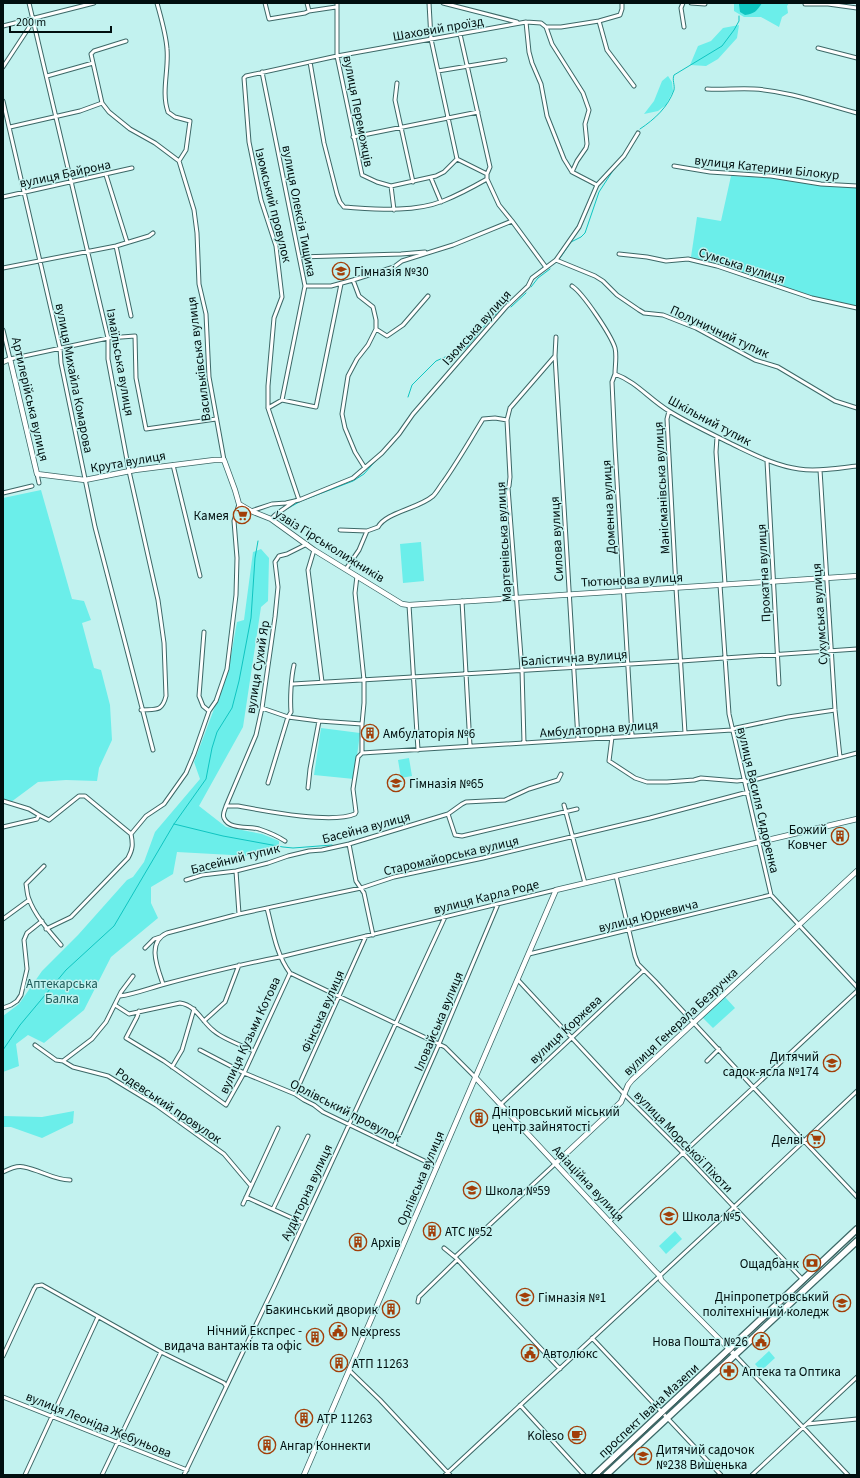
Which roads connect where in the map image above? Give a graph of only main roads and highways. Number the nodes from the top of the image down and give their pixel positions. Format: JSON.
{"nodes":[{"id":1,"x":857,"y":1229,"type":"edge"},
{"id":2,"x":857,"y":1241,"type":"edge"},
{"id":3,"x":595,"y":1475,"type":"edge"},
{"id":4,"x":606,"y":1475,"type":"edge"}],
"edges":[{"from":1,"to":3,"type":"highway","name":"проспект Івана Мазепи"},
{"from":2,"to":4,"type":"highway","name":"проспект Івана Мазепи"}]}
